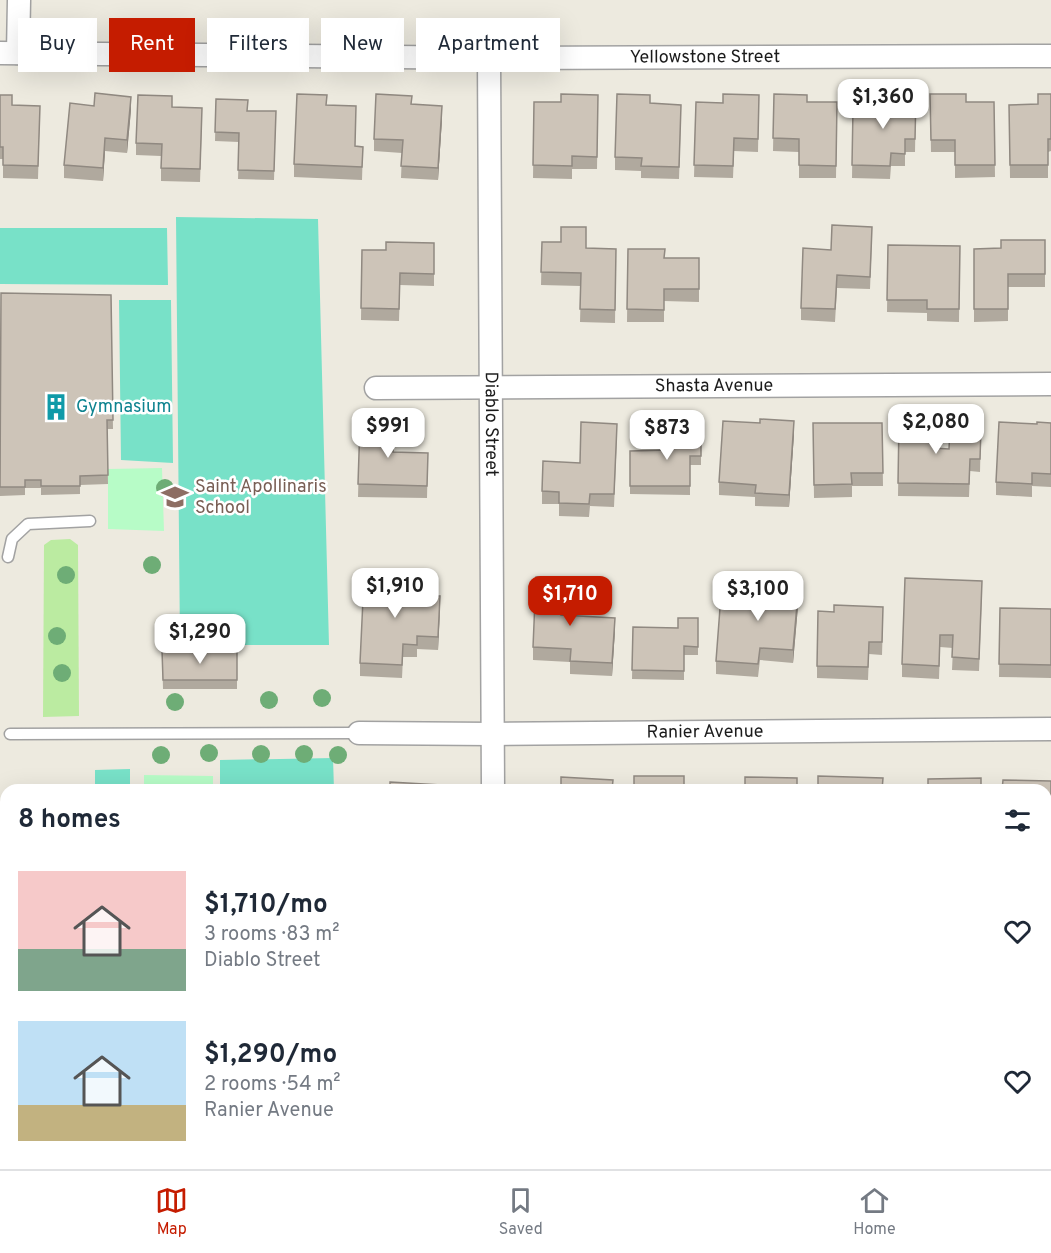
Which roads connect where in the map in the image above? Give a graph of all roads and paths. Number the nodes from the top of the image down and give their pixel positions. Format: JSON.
{"nodes":[{"id":1,"x":19,"y":0,"type":"edge"},
{"id":2,"x":9,"y":53,"type":"edge"},
{"id":3,"x":1051,"y":56,"type":"edge"},
{"id":4,"x":416,"y":57,"type":"edge"},
{"id":5,"x":560,"y":58,"type":"edge"},
{"id":6,"x":489,"y":72,"type":"edge"},
{"id":7,"x":1051,"y":384,"type":"edge"},
{"id":8,"x":491,"y":387,"type":"junction"},
{"id":9,"x":376,"y":388,"type":"dead end"},
{"id":10,"x":90,"y":521,"type":"dead end"},
{"id":11,"x":9,"y":557,"type":"dead end"},
{"id":12,"x":1051,"y":729,"type":"edge"},
{"id":13,"x":359,"y":733,"type":"joint"},
{"id":14,"x":10,"y":734,"type":"dead end"},
{"id":15,"x":492,"y":734,"type":"junction"},
{"id":16,"x":492,"y":784,"type":"edge"}],
"edges":[{"from":1,"to":2,"type":"street"},
{"from":2,"to":4,"type":"street","name":"Yellowstone Street"},
{"from":3,"to":5,"type":"street","name":"Yellowstone Street"},
{"from":6,"to":8,"type":"street","name":"Diablo Street"},
{"from":7,"to":8,"type":"street","name":"Shasta Avenue"},
{"from":8,"to":9,"type":"street","name":"Shasta Avenue"},
{"from":8,"to":15,"type":"street","name":"Diablo Street"},
{"from":10,"to":11,"type":"lane"},
{"from":12,"to":15,"type":"street","name":"Ranier Avenue"},
{"from":13,"to":14,"type":"lane"},
{"from":13,"to":15,"type":"street","name":"Ranier Avenue"},
{"from":15,"to":16,"type":"street","name":"Diablo Street"}]}
